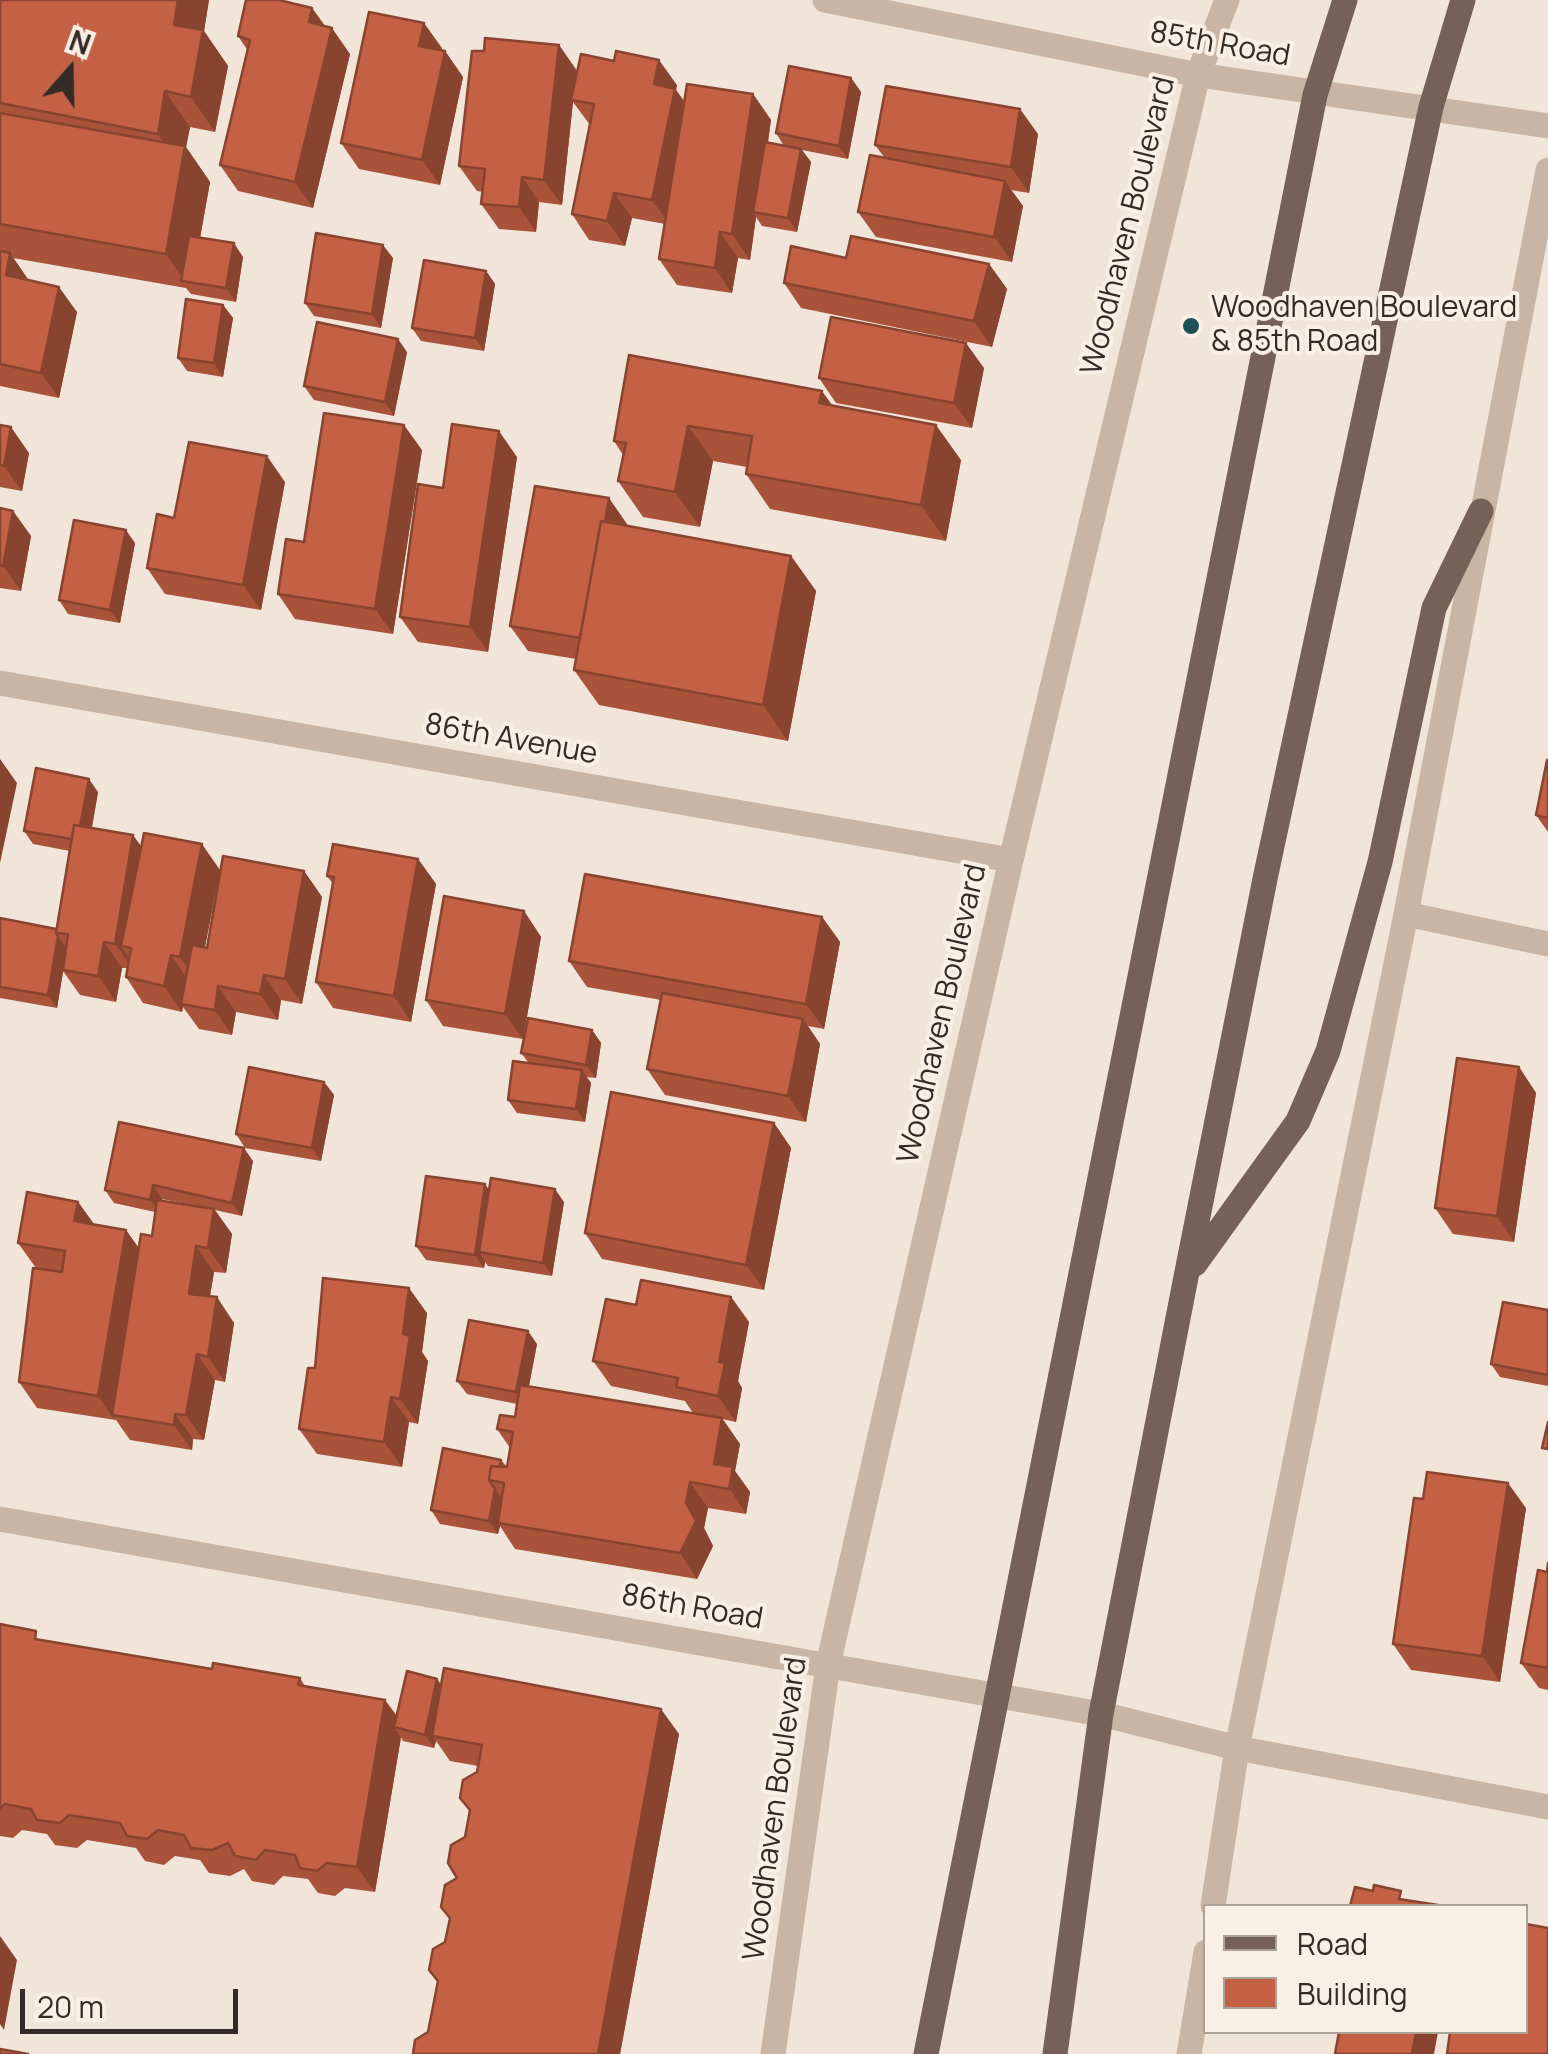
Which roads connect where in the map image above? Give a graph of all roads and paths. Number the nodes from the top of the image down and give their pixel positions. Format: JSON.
{"nodes":[{"id":1,"x":825,"y":0,"type":"edge"},
{"id":2,"x":1227,"y":0,"type":"edge"},
{"id":3,"x":1345,"y":0,"type":"edge"},
{"id":4,"x":1463,"y":0,"type":"edge"},
{"id":5,"x":1198,"y":75,"type":"junction"},
{"id":6,"x":1315,"y":95,"type":"junction"},
{"id":7,"x":1431,"y":108,"type":"junction"},
{"id":8,"x":1548,"y":126,"type":"edge"},
{"id":9,"x":1548,"y":170,"type":"edge"},
{"id":10,"x":1480,"y":512,"type":"junction"},
{"id":11,"x":0,"y":682,"type":"edge"},
{"id":12,"x":1011,"y":860,"type":"junction"},
{"id":13,"x":1406,"y":914,"type":"junction"},
{"id":14,"x":1548,"y":944,"type":"edge"},
{"id":15,"x":1186,"y":1277,"type":"junction"},
{"id":16,"x":0,"y":1519,"type":"edge"},
{"id":17,"x":828,"y":1665,"type":"junction"},
{"id":18,"x":998,"y":1696,"type":"junction"},
{"id":19,"x":1101,"y":1714,"type":"junction"},
{"id":20,"x":1237,"y":1748,"type":"junction"},
{"id":21,"x":1548,"y":1807,"type":"edge"},
{"id":22,"x":1212,"y":1904,"type":"edge"},
{"id":23,"x":1203,"y":1971,"type":"edge"},
{"id":24,"x":774,"y":2054,"type":"edge"},
{"id":25,"x":926,"y":2054,"type":"edge"},
{"id":26,"x":1055,"y":2054,"type":"edge"},
{"id":27,"x":1190,"y":2054,"type":"edge"}],
"edges":[{"from":1,"to":5,"type":"street","name":"85th Road"},
{"from":2,"to":5,"type":"street","name":"Woodhaven Boulevard"},
{"from":3,"to":6,"type":"main road"},
{"from":4,"to":7,"type":"main road"},
{"from":5,"to":6,"type":"street","name":"85th Road"},
{"from":5,"to":12,"type":"street","name":"Woodhaven Boulevard"},
{"from":6,"to":7,"type":"street","name":"85th Road"},
{"from":6,"to":18,"type":"main road"},
{"from":7,"to":8,"type":"street","name":"85th Road"},
{"from":7,"to":15,"type":"main road"},
{"from":9,"to":10,"type":"street"},
{"from":10,"to":13,"type":"street"},
{"from":10,"to":15,"type":"main road"},
{"from":11,"to":12,"type":"street","name":"86th Avenue"},
{"from":12,"to":17,"type":"street","name":"Woodhaven Boulevard"},
{"from":13,"to":14,"type":"street"},
{"from":13,"to":20,"type":"street"},
{"from":15,"to":19,"type":"main road"},
{"from":16,"to":17,"type":"street","name":"86th Road"},
{"from":17,"to":18,"type":"street","name":"86th Road"},
{"from":17,"to":24,"type":"street","name":"Woodhaven Boulevard"},
{"from":18,"to":19,"type":"street","name":"86th Road"},
{"from":18,"to":25,"type":"main road"},
{"from":19,"to":20,"type":"street","name":"86th Road"},
{"from":19,"to":26,"type":"main road"},
{"from":20,"to":21,"type":"street","name":"86th Road"},
{"from":20,"to":22,"type":"street"},
{"from":23,"to":27,"type":"street"}]}
